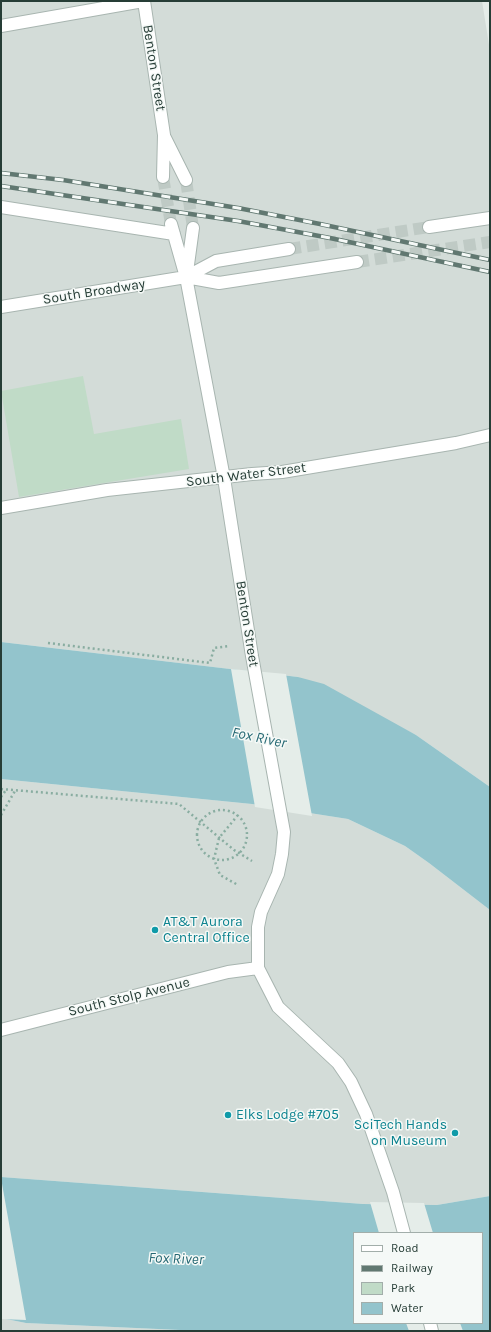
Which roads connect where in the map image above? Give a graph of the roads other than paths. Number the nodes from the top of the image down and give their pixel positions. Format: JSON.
{"nodes":[{"id":1,"x":144,"y":1,"type":"edge"},
{"id":2,"x":1,"y":26,"type":"edge"},
{"id":3,"x":164,"y":135,"type":"junction"},
{"id":4,"x":163,"y":177,"type":"tunnel mouth"},
{"id":5,"x":186,"y":180,"type":"tunnel mouth"},
{"id":6,"x":1,"y":206,"type":"edge"},
{"id":7,"x":490,"y":218,"type":"edge"},
{"id":8,"x":430,"y":227,"type":"tunnel mouth"},
{"id":9,"x":193,"y":228,"type":"tunnel mouth"},
{"id":10,"x":289,"y":249,"type":"tunnel mouth"},
{"id":11,"x":357,"y":262,"type":"tunnel mouth"},
{"id":12,"x":186,"y":277,"type":"junction"},
{"id":13,"x":1,"y":307,"type":"edge"},
{"id":14,"x":490,"y":435,"type":"edge"},
{"id":15,"x":224,"y":478,"type":"junction"},
{"id":16,"x":1,"y":508,"type":"edge"},
{"id":17,"x":258,"y":968,"type":"junction"},
{"id":18,"x":1,"y":1030,"type":"edge"},
{"id":19,"x":404,"y":1232,"type":"edge"}],
"edges":[{"from":1,"to":2,"type":"street"},
{"from":1,"to":3,"type":"street","name":"Benton Street"},
{"from":3,"to":4,"type":"street"},
{"from":3,"to":5,"type":"street"},
{"from":6,"to":12,"type":"street"},
{"from":7,"to":8,"type":"street"},
{"from":9,"to":12,"type":"street"},
{"from":10,"to":12,"type":"street","name":"South Broadway"},
{"from":11,"to":12,"type":"street","name":"South Broadway"},
{"from":12,"to":13,"type":"street","name":"South Broadway"},
{"from":12,"to":15,"type":"street","name":"Benton Street"},
{"from":14,"to":15,"type":"street","name":"South Water Street"},
{"from":15,"to":16,"type":"street","name":"South Water Street"},
{"from":15,"to":17,"type":"street","name":"Benton Street"},
{"from":17,"to":18,"type":"street","name":"South Stolp Avenue"},
{"from":17,"to":19,"type":"street"}]}
